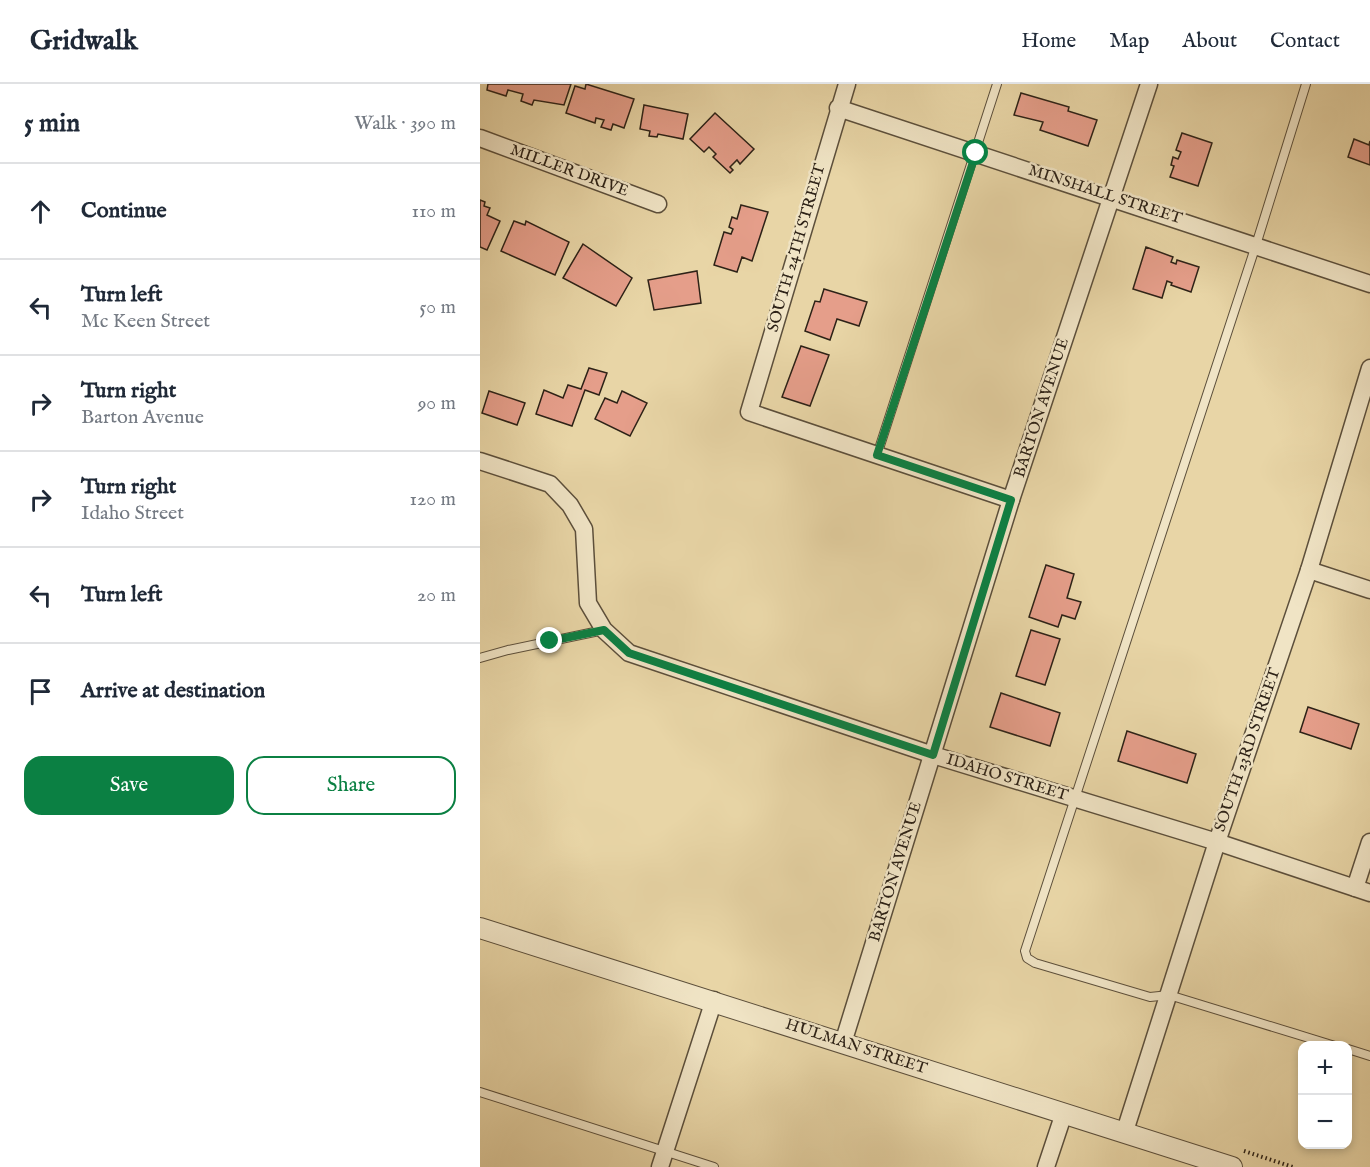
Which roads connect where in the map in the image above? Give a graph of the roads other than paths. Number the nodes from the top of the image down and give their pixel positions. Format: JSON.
{"nodes":[{"id":1,"x":847,"y":84,"type":"edge"},
{"id":2,"x":997,"y":84,"type":"edge"},
{"id":3,"x":1149,"y":84,"type":"edge"},
{"id":4,"x":1306,"y":84,"type":"edge"},
{"id":5,"x":838,"y":108,"type":"junction"},
{"id":6,"x":480,"y":138,"type":"edge"},
{"id":7,"x":976,"y":153,"type":"junction"},
{"id":8,"x":1113,"y":197,"type":"junction"},
{"id":9,"x":658,"y":204,"type":"dead end"},
{"id":10,"x":1256,"y":245,"type":"junction"},
{"id":11,"x":1370,"y":284,"type":"edge"},
{"id":12,"x":1370,"y":368,"type":"edge"},
{"id":13,"x":877,"y":455,"type":"junction"},
{"id":14,"x":480,"y":461,"type":"edge"},
{"id":15,"x":1011,"y":500,"type":"junction"},
{"id":16,"x":1309,"y":570,"type":"junction"},
{"id":17,"x":1370,"y":590,"type":"edge"},
{"id":18,"x":604,"y":630,"type":"junction"},
{"id":19,"x":480,"y":658,"type":"edge"},
{"id":20,"x":933,"y":755,"type":"junction"},
{"id":21,"x":1076,"y":799,"type":"junction"},
{"id":22,"x":1217,"y":842,"type":"junction"},
{"id":23,"x":1370,"y":842,"type":"edge"},
{"id":24,"x":1362,"y":891,"type":"edge"},
{"id":25,"x":480,"y":928,"type":"edge"},
{"id":26,"x":1168,"y":995,"type":"junction"},
{"id":27,"x":714,"y":1000,"type":"junction"},
{"id":28,"x":1319,"y":1041,"type":"edge"},
{"id":29,"x":843,"y":1043,"type":"junction"},
{"id":30,"x":1352,"y":1051,"type":"edge"},
{"id":31,"x":1370,"y":1056,"type":"edge"},
{"id":32,"x":480,"y":1092,"type":"edge"},
{"id":33,"x":1064,"y":1113,"type":"junction"},
{"id":34,"x":1125,"y":1131,"type":"junction"},
{"id":35,"x":663,"y":1159,"type":"edge"},
{"id":36,"x":714,"y":1167,"type":"edge"},
{"id":37,"x":1046,"y":1167,"type":"edge"},
{"id":38,"x":1232,"y":1167,"type":"edge"}],
"edges":[{"from":1,"to":5,"type":"street","name":"SOUTH 24TH STREET"},
{"from":2,"to":7,"type":"lane"},
{"from":3,"to":8,"type":"street","name":"BARTON AVENUE"},
{"from":4,"to":10,"type":"lane"},
{"from":5,"to":7,"type":"street","name":"MINSHALL STREET"},
{"from":5,"to":13,"type":"street","name":"SOUTH 24TH STREET"},
{"from":6,"to":9,"type":"street","name":"MILLER DRIVE"},
{"from":7,"to":8,"type":"street","name":"MINSHALL STREET"},
{"from":7,"to":13,"type":"lane"},
{"from":8,"to":10,"type":"street","name":"MINSHALL STREET"},
{"from":8,"to":15,"type":"street","name":"BARTON AVENUE"},
{"from":10,"to":11,"type":"street","name":"MINSHALL STREET"},
{"from":10,"to":21,"type":"lane"},
{"from":12,"to":16,"type":"street","name":"SOUTH 23RD STREET"},
{"from":13,"to":15,"type":"street"},
{"from":14,"to":18,"type":"street","name":"IDAHO STREET"},
{"from":15,"to":20,"type":"street","name":"BARTON AVENUE"},
{"from":16,"to":17,"type":"street"},
{"from":16,"to":22,"type":"street","name":"SOUTH 23RD STREET"},
{"from":18,"to":19,"type":"lane"},
{"from":18,"to":20,"type":"street","name":"IDAHO STREET"},
{"from":20,"to":21,"type":"street","name":"IDAHO STREET"},
{"from":20,"to":29,"type":"street","name":"BARTON AVENUE"},
{"from":21,"to":22,"type":"street","name":"IDAHO STREET"},
{"from":21,"to":26,"type":"lane"},
{"from":22,"to":24,"type":"street","name":"IDAHO STREET"},
{"from":22,"to":26,"type":"street","name":"SOUTH 23RD STREET"},
{"from":23,"to":24,"type":"street"},
{"from":25,"to":27,"type":"street","name":"HULMAN STREET"},
{"from":26,"to":28,"type":"lane"},
{"from":26,"to":34,"type":"street","name":"SOUTH 23RD STREET"},
{"from":27,"to":29,"type":"street","name":"HULMAN STREET"},
{"from":27,"to":35,"type":"street"},
{"from":29,"to":33,"type":"street","name":"HULMAN STREET"},
{"from":30,"to":31,"type":"lane"},
{"from":32,"to":35,"type":"lane"},
{"from":33,"to":34,"type":"street","name":"HULMAN STREET"},
{"from":33,"to":37,"type":"street"},
{"from":34,"to":38,"type":"street","name":"HULMAN STREET"},
{"from":35,"to":36,"type":"lane"}]}
